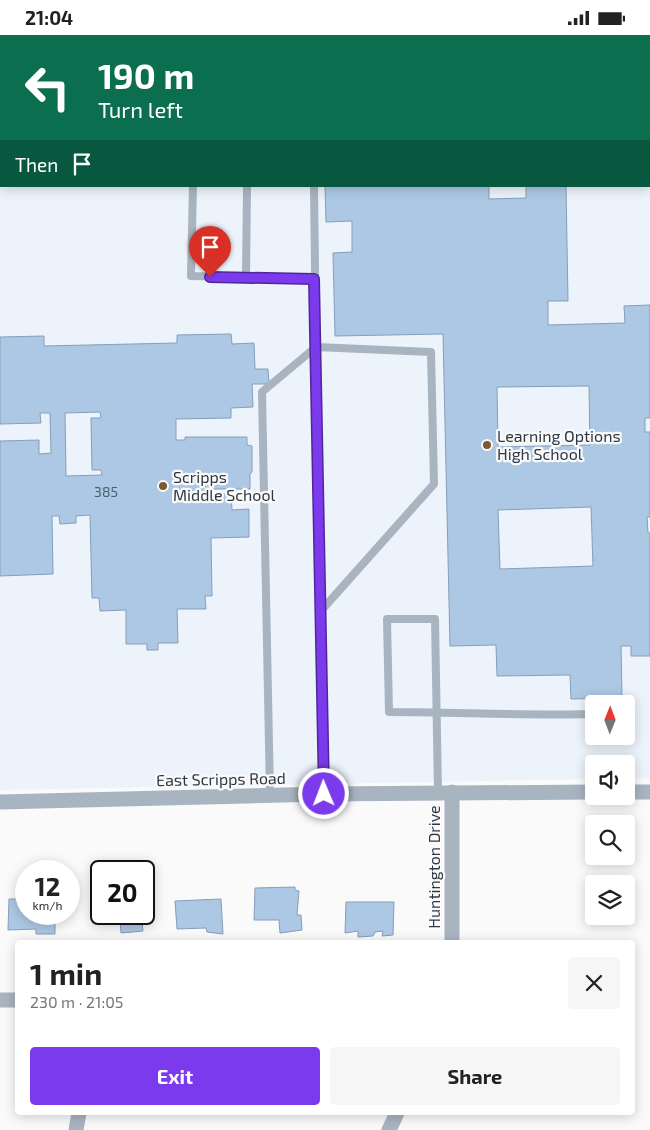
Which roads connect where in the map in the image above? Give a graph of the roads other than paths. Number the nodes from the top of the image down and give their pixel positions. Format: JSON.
{"nodes":[{"id":1,"x":192,"y":187,"type":"edge"},
{"id":2,"x":247,"y":187,"type":"edge"},
{"id":3,"x":314,"y":187,"type":"edge"},
{"id":4,"x":246,"y":277,"type":"junction"},
{"id":5,"x":314,"y":279,"type":"junction"},
{"id":6,"x":316,"y":347,"type":"junction"},
{"id":7,"x":320,"y":612,"type":"junction"},
{"id":8,"x":436,"y":712,"type":"junction"},
{"id":9,"x":585,"y":715,"type":"edge"},
{"id":10,"x":445,"y":792,"type":"junction"},
{"id":11,"x":585,"y":792,"type":"edge"},
{"id":12,"x":635,"y":792,"type":"edge"},
{"id":13,"x":650,"y":792,"type":"edge"},
{"id":14,"x":324,"y":794,"type":"junction"},
{"id":15,"x":270,"y":795,"type":"junction"},
{"id":16,"x":0,"y":802,"type":"edge"},
{"id":17,"x":452,"y":940,"type":"edge"},
{"id":18,"x":0,"y":1000,"type":"edge"},
{"id":19,"x":15,"y":1000,"type":"edge"},
{"id":20,"x":80,"y":1115,"type":"edge"},
{"id":21,"x":396,"y":1115,"type":"edge"},
{"id":22,"x":76,"y":1130,"type":"edge"},
{"id":23,"x":390,"y":1130,"type":"edge"}],
"edges":[{"from":1,"to":4,"type":"lane"},
{"from":2,"to":4,"type":"lane"},
{"from":3,"to":5,"type":"lane"},
{"from":4,"to":5,"type":"lane"},
{"from":5,"to":6,"type":"lane"},
{"from":6,"to":7,"type":"lane"},
{"from":6,"to":7,"type":"lane"},
{"from":6,"to":15,"type":"lane"},
{"from":7,"to":14,"type":"lane"},
{"from":8,"to":8,"type":"lane"},
{"from":8,"to":9,"type":"lane"},
{"from":8,"to":10,"type":"lane"},
{"from":10,"to":11,"type":"street","name":"East Scripps Road"},
{"from":10,"to":14,"type":"street","name":"East Scripps Road"},
{"from":10,"to":17,"type":"street","name":"Huntington Drive"},
{"from":12,"to":13,"type":"street"},
{"from":14,"to":15,"type":"street","name":"East Scripps Road"},
{"from":15,"to":16,"type":"street","name":"East Scripps Road"},
{"from":18,"to":19,"type":"street"},
{"from":20,"to":22,"type":"street"},
{"from":21,"to":23,"type":"street"}]}
